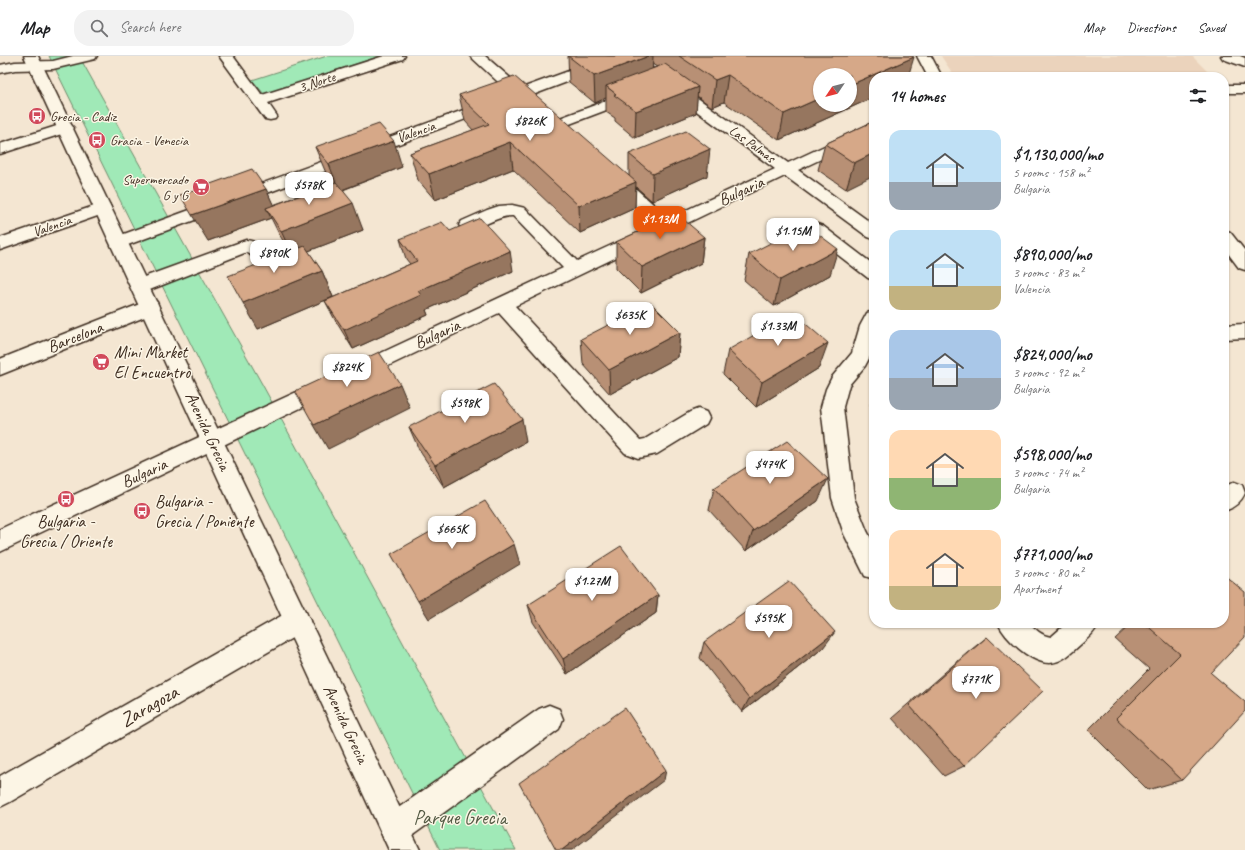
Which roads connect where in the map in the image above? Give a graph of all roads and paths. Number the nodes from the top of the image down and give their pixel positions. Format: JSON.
{"nodes":[{"id":1,"x":90,"y":56,"type":"edge"},
{"id":2,"x":226,"y":56,"type":"edge"},
{"id":3,"x":398,"y":56,"type":"edge"},
{"id":4,"x":477,"y":56,"type":"edge"},
{"id":5,"x":924,"y":56,"type":"edge"},
{"id":6,"x":1228,"y":56,"type":"edge"},
{"id":7,"x":630,"y":57,"type":"edge"},
{"id":8,"x":34,"y":61,"type":"edge"},
{"id":9,"x":1245,"y":63,"type":"edge"},
{"id":10,"x":0,"y":69,"type":"edge"},
{"id":11,"x":932,"y":72,"type":"edge"},
{"id":12,"x":662,"y":82,"type":"edge"},
{"id":13,"x":1229,"y":89,"type":"edge"},
{"id":14,"x":1245,"y":89,"type":"edge"},
{"id":15,"x":645,"y":90,"type":"edge"},
{"id":16,"x":520,"y":94,"type":"junction"},
{"id":17,"x":259,"y":102,"type":"junction"},
{"id":18,"x":270,"y":116,"type":"dead end"},
{"id":19,"x":554,"y":125,"type":"junction"},
{"id":20,"x":66,"y":128,"type":"junction"},
{"id":21,"x":869,"y":130,"type":"edge"},
{"id":22,"x":566,"y":136,"type":"edge"},
{"id":23,"x":0,"y":148,"type":"edge"},
{"id":24,"x":602,"y":168,"type":"edge"},
{"id":25,"x":787,"y":170,"type":"junction"},
{"id":26,"x":103,"y":208,"type":"junction"},
{"id":27,"x":468,"y":225,"type":"edge"},
{"id":28,"x":667,"y":226,"type":"junction"},
{"id":29,"x":869,"y":229,"type":"edge"},
{"id":30,"x":817,"y":230,"type":"dead end"},
{"id":31,"x":119,"y":242,"type":"junction"},
{"id":32,"x":1229,"y":243,"type":"edge"},
{"id":33,"x":0,"y":244,"type":"edge"},
{"id":34,"x":1245,"y":264,"type":"edge"},
{"id":35,"x":267,"y":266,"type":"edge"},
{"id":36,"x":575,"y":269,"type":"junction"},
{"id":37,"x":869,"y":270,"type":"edge"},
{"id":38,"x":140,"y":286,"type":"junction"},
{"id":39,"x":502,"y":304,"type":"junction"},
{"id":40,"x":150,"y":307,"type":"junction"},
{"id":41,"x":869,"y":326,"type":"edge"},
{"id":42,"x":1245,"y":331,"type":"edge"},
{"id":43,"x":1229,"y":332,"type":"edge"},
{"id":44,"x":0,"y":367,"type":"edge"},
{"id":45,"x":698,"y":418,"type":"dead end"},
{"id":46,"x":213,"y":440,"type":"junction"},
{"id":47,"x":0,"y":541,"type":"edge"},
{"id":48,"x":869,"y":559,"type":"edge"},
{"id":49,"x":297,"y":620,"type":"junction"},
{"id":50,"x":1017,"y":628,"type":"edge"},
{"id":51,"x":1080,"y":628,"type":"edge"},
{"id":52,"x":549,"y":719,"type":"dead end"},
{"id":53,"x":0,"y":792,"type":"edge"},
{"id":54,"x":400,"y":840,"type":"edge"}],
"edges":[{"from":1,"to":8,"type":"street"},
{"from":2,"to":17,"type":"street"},
{"from":3,"to":17,"type":"street","name":"3 Norte"},
{"from":4,"to":16,"type":"street"},
{"from":5,"to":11,"type":"street"},
{"from":6,"to":9,"type":"street"},
{"from":7,"to":16,"type":"street","name":"Valencia"},
{"from":8,"to":10,"type":"street"},
{"from":8,"to":20,"type":"street","name":"Avenida Grecia"},
{"from":12,"to":25,"type":"street","name":"Las Palmas"},
{"from":13,"to":14,"type":"street"},
{"from":15,"to":19,"type":"street"},
{"from":16,"to":19,"type":"street"},
{"from":16,"to":31,"type":"street","name":"Valencia"},
{"from":17,"to":18,"type":"street"},
{"from":19,"to":22,"type":"street"},
{"from":20,"to":23,"type":"street"},
{"from":20,"to":26,"type":"street","name":"Avenida Grecia"},
{"from":21,"to":25,"type":"street","name":"Bulgaria"},
{"from":24,"to":28,"type":"street"},
{"from":25,"to":28,"type":"street","name":"Bulgaria"},
{"from":25,"to":29,"type":"street","name":"Las Palmas"},
{"from":26,"to":31,"type":"street","name":"Avenida Grecia"},
{"from":26,"to":33,"type":"street","name":"Valencia"},
{"from":27,"to":36,"type":"street"},
{"from":28,"to":36,"type":"street","name":"Bulgaria"},
{"from":30,"to":37,"type":"street"},
{"from":31,"to":38,"type":"street","name":"Avenida Grecia"},
{"from":32,"to":34,"type":"street"},
{"from":35,"to":38,"type":"street"},
{"from":36,"to":39,"type":"street","name":"Bulgaria"},
{"from":38,"to":40,"type":"street","name":"Avenida Grecia"},
{"from":39,"to":45,"type":"street"},
{"from":39,"to":46,"type":"street","name":"Bulgaria"},
{"from":40,"to":44,"type":"street","name":"Barcelona"},
{"from":40,"to":46,"type":"street","name":"Avenida Grecia"},
{"from":41,"to":48,"type":"street"},
{"from":42,"to":43,"type":"street"},
{"from":46,"to":47,"type":"street","name":"Bulgaria"},
{"from":46,"to":49,"type":"street","name":"Avenida Grecia"},
{"from":49,"to":53,"type":"street","name":"Zaragoza"},
{"from":49,"to":54,"type":"street","name":"Avenida Grecia"},
{"from":50,"to":51,"type":"street"},
{"from":52,"to":54,"type":"street"}]}
